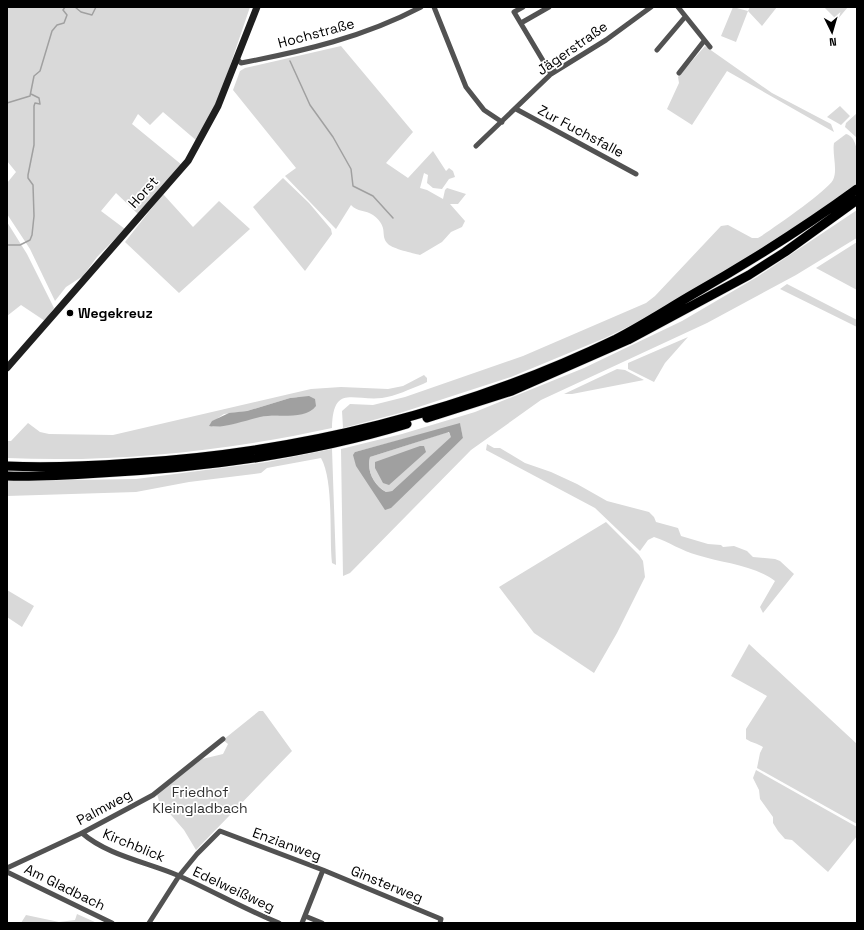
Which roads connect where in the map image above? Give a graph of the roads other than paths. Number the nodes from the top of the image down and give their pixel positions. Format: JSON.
{"nodes":[{"id":1,"x":257,"y":7,"type":"edge"},
{"id":2,"x":421,"y":7,"type":"edge"},
{"id":3,"x":434,"y":7,"type":"edge"},
{"id":4,"x":523,"y":7,"type":"edge"},
{"id":5,"x":549,"y":7,"type":"edge"},
{"id":6,"x":651,"y":7,"type":"edge"},
{"id":7,"x":678,"y":7,"type":"edge"},
{"id":8,"x":685,"y":16,"type":"junction"},
{"id":9,"x":521,"y":23,"type":"junction"},
{"id":10,"x":704,"y":41,"type":"junction"},
{"id":11,"x":710,"y":48,"type":"dead end"},
{"id":12,"x":656,"y":50,"type":"dead end"},
{"id":13,"x":237,"y":60,"type":"junction"},
{"id":14,"x":679,"y":73,"type":"dead end"},
{"id":15,"x":552,"y":74,"type":"junction"},
{"id":16,"x":516,"y":109,"type":"junction"},
{"id":17,"x":502,"y":122,"type":"junction"},
{"id":18,"x":476,"y":146,"type":"dead end"},
{"id":19,"x":636,"y":174,"type":"dead end"},
{"id":20,"x":857,"y":189,"type":"edge"},
{"id":21,"x":857,"y":200,"type":"edge"},
{"id":22,"x":7,"y":368,"type":"edge"},
{"id":23,"x":7,"y":466,"type":"edge"},
{"id":24,"x":7,"y":476,"type":"edge"},
{"id":25,"x":223,"y":739,"type":"dead end"},
{"id":26,"x":82,"y":833,"type":"junction"},
{"id":27,"x":7,"y":868,"type":"edge"},
{"id":28,"x":323,"y":870,"type":"junction"},
{"id":29,"x":7,"y":872,"type":"edge"},
{"id":30,"x":179,"y":876,"type":"junction"},
{"id":31,"x":305,"y":916,"type":"junction"},
{"id":32,"x":441,"y":921,"type":"edge"},
{"id":33,"x":112,"y":923,"type":"edge"},
{"id":34,"x":150,"y":923,"type":"edge"},
{"id":35,"x":279,"y":923,"type":"edge"},
{"id":36,"x":302,"y":923,"type":"edge"},
{"id":37,"x":322,"y":923,"type":"edge"}],
"edges":[{"from":1,"to":13,"type":"street","name":"Horst"},
{"from":2,"to":13,"type":"street","name":"Hochstraße"},
{"from":3,"to":17,"type":"street"},
{"from":4,"to":9,"type":"street"},
{"from":5,"to":9,"type":"street"},
{"from":6,"to":15,"type":"street","name":"Jägerstraße"},
{"from":7,"to":8,"type":"street"},
{"from":8,"to":10,"type":"street"},
{"from":8,"to":12,"type":"street"},
{"from":9,"to":15,"type":"street"},
{"from":10,"to":11,"type":"street"},
{"from":10,"to":14,"type":"street"},
{"from":13,"to":22,"type":"street","name":"Horst"},
{"from":15,"to":16,"type":"street","name":"Jägerstraße"},
{"from":16,"to":17,"type":"street","name":"Jägerstraße"},
{"from":16,"to":19,"type":"street","name":"Zur Fuchsfalle"},
{"from":17,"to":18,"type":"street","name":"Jägerstraße"},
{"from":20,"to":23,"type":"highway"},
{"from":21,"to":24,"type":"highway"},
{"from":25,"to":26,"type":"street","name":"Palmweg"},
{"from":26,"to":27,"type":"street","name":"Palmweg"},
{"from":26,"to":30,"type":"street","name":"Kirchblick"},
{"from":28,"to":30,"type":"street","name":"Enzianweg"},
{"from":28,"to":31,"type":"street"},
{"from":28,"to":32,"type":"street","name":"Ginsterweg"},
{"from":29,"to":33,"type":"street","name":"Am Gladbach"},
{"from":30,"to":34,"type":"street"},
{"from":30,"to":35,"type":"street","name":"Edelweißweg"},
{"from":31,"to":36,"type":"street"},
{"from":31,"to":37,"type":"street"}]}
